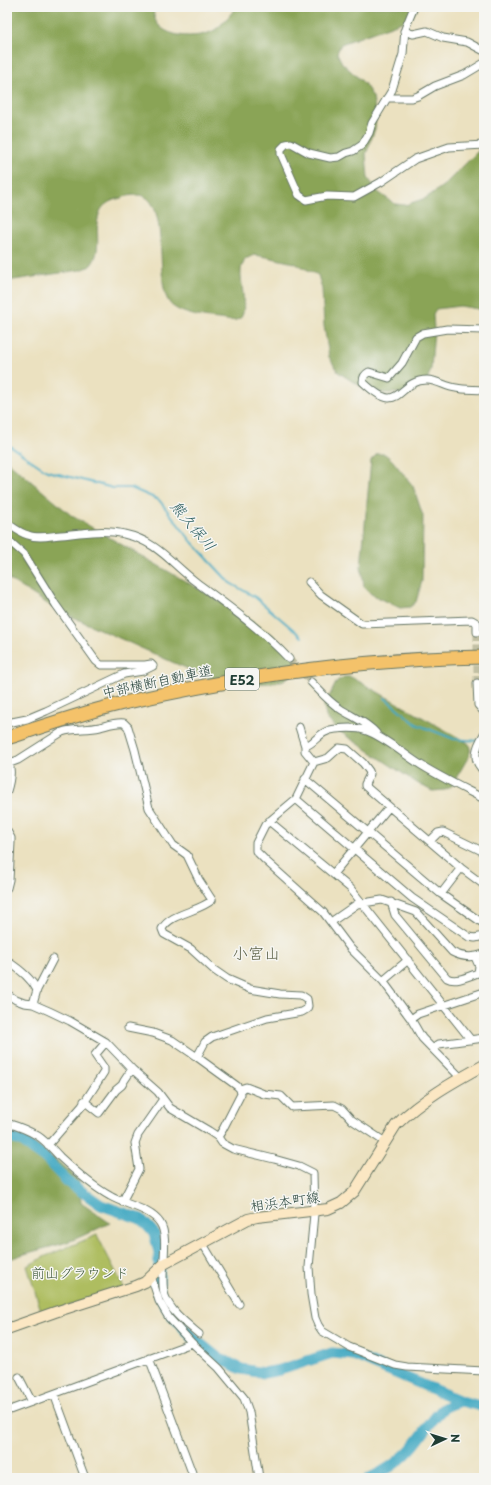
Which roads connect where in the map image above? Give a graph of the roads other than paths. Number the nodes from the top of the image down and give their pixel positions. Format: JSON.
{"nodes":[{"id":1,"x":414,"y":7,"type":"edge"},
{"id":2,"x":404,"y":31,"type":"junction"},
{"id":3,"x":484,"y":51,"type":"edge"},
{"id":4,"x":484,"y":63,"type":"edge"},
{"id":5,"x":387,"y":98,"type":"junction"},
{"id":6,"x":484,"y":145,"type":"edge"},
{"id":7,"x":484,"y":330,"type":"edge"},
{"id":8,"x":484,"y":390,"type":"edge"},
{"id":9,"x":7,"y":523,"type":"edge"},
{"id":10,"x":7,"y":539,"type":"edge"},
{"id":11,"x":309,"y":582,"type":"dead end"},
{"id":12,"x":477,"y":632,"type":"tunnel mouth"},
{"id":13,"x":484,"y":657,"type":"edge"},
{"id":14,"x":289,"y":659,"type":"tunnel mouth"},
{"id":15,"x":311,"y":682,"type":"tunnel mouth"},
{"id":16,"x":477,"y":683,"type":"tunnel mouth"},
{"id":17,"x":484,"y":712,"type":"edge"},
{"id":18,"x":7,"y":723,"type":"edge"},
{"id":19,"x":299,"y":727,"type":"dead end"},
{"id":20,"x":484,"y":734,"type":"edge"},
{"id":21,"x":380,"y":737,"type":"junction"},
{"id":22,"x":7,"y":738,"type":"edge"},
{"id":23,"x":305,"y":746,"type":"junction"},
{"id":24,"x":7,"y":755,"type":"edge"},
{"id":25,"x":314,"y":762,"type":"junction"},
{"id":26,"x":10,"y":763,"type":"junction"},
{"id":27,"x":484,"y":771,"type":"edge"},
{"id":28,"x":305,"y":779,"type":"junction"},
{"id":29,"x":7,"y":791,"type":"edge"},
{"id":30,"x":484,"y":798,"type":"edge"},
{"id":31,"x":296,"y":799,"type":"junction"},
{"id":32,"x":390,"y":807,"type":"junction"},
{"id":33,"x":269,"y":821,"type":"junction"},
{"id":34,"x":7,"y":832,"type":"edge"},
{"id":35,"x":369,"y":833,"type":"junction"},
{"id":36,"x":430,"y":842,"type":"junction"},
{"id":37,"x":355,"y":848,"type":"junction"},
{"id":38,"x":484,"y":852,"type":"edge"},
{"id":39,"x":461,"y":868,"type":"junction"},
{"id":40,"x":334,"y":874,"type":"junction"},
{"id":41,"x":484,"y":885,"type":"edge"},
{"id":42,"x":7,"y":888,"type":"edge"},
{"id":43,"x":441,"y":894,"type":"junction"},
{"id":44,"x":391,"y":902,"type":"junction"},
{"id":45,"x":362,"y":903,"type":"junction"},
{"id":46,"x":331,"y":922,"type":"junction"},
{"id":47,"x":484,"y":924,"type":"edge"},
{"id":48,"x":484,"y":936,"type":"edge"},
{"id":49,"x":484,"y":954,"type":"edge"},
{"id":50,"x":475,"y":957,"type":"junction"},
{"id":51,"x":53,"y":960,"type":"dead end"},
{"id":52,"x":408,"y":960,"type":"junction"},
{"id":53,"x":7,"y":961,"type":"edge"},
{"id":54,"x":383,"y":981,"type":"junction"},
{"id":55,"x":37,"y":990,"type":"junction"},
{"id":56,"x":484,"y":992,"type":"edge"},
{"id":57,"x":7,"y":994,"type":"edge"},
{"id":58,"x":33,"y":1004,"type":"junction"},
{"id":59,"x":444,"y":1005,"type":"junction"},
{"id":60,"x":411,"y":1019,"type":"junction"},
{"id":61,"x":128,"y":1028,"type":"dead end"},
{"id":62,"x":484,"y":1038,"type":"edge"},
{"id":63,"x":471,"y":1040,"type":"junction"},
{"id":64,"x":106,"y":1042,"type":"junction"},
{"id":65,"x":433,"y":1049,"type":"junction"},
{"id":66,"x":197,"y":1057,"type":"junction"},
{"id":67,"x":484,"y":1065,"type":"edge"},
{"id":68,"x":132,"y":1069,"type":"junction"},
{"id":69,"x":461,"y":1078,"type":"junction"},
{"id":70,"x":240,"y":1089,"type":"junction"},
{"id":71,"x":163,"y":1099,"type":"junction"},
{"id":72,"x":84,"y":1101,"type":"junction"},
{"id":73,"x":7,"y":1123,"type":"edge"},
{"id":74,"x":218,"y":1137,"type":"junction"},
{"id":75,"x":385,"y":1142,"type":"junction"},
{"id":76,"x":48,"y":1145,"type":"junction"},
{"id":77,"x":122,"y":1202,"type":"junction"},
{"id":78,"x":313,"y":1210,"type":"junction"},
{"id":79,"x":203,"y":1244,"type":"junction"},
{"id":80,"x":158,"y":1270,"type":"junction"},
{"id":81,"x":239,"y":1304,"type":"dead end"},
{"id":82,"x":7,"y":1329,"type":"edge"},
{"id":83,"x":199,"y":1334,"type":"dead end"},
{"id":84,"x":192,"y":1343,"type":"junction"},
{"id":85,"x":149,"y":1358,"type":"junction"},
{"id":86,"x":484,"y":1371,"type":"edge"},
{"id":87,"x":19,"y":1377,"type":"dead end"},
{"id":88,"x":54,"y":1394,"type":"junction"},
{"id":89,"x":32,"y":1402,"type":"junction"},
{"id":90,"x":7,"y":1411,"type":"edge"},
{"id":91,"x":85,"y":1478,"type":"edge"},
{"id":92,"x":194,"y":1478,"type":"edge"},
{"id":93,"x":259,"y":1478,"type":"edge"}],
"edges":[{"from":1,"to":2,"type":"street"},
{"from":2,"to":3,"type":"street"},
{"from":2,"to":5,"type":"street"},
{"from":4,"to":5,"type":"street"},
{"from":5,"to":6,"type":"street"},
{"from":7,"to":8,"type":"street"},
{"from":9,"to":14,"type":"street"},
{"from":10,"to":18,"type":"street"},
{"from":11,"to":12,"type":"street"},
{"from":13,"to":22,"type":"highway","name":"中部横断自動車道","number":"E52"},
{"from":15,"to":21,"type":"street"},
{"from":16,"to":17,"type":"street"},
{"from":19,"to":23,"type":"street"},
{"from":20,"to":27,"type":"street"},
{"from":21,"to":23,"type":"street"},
{"from":21,"to":30,"type":"street"},
{"from":23,"to":25,"type":"street"},
{"from":24,"to":26,"type":"street"},
{"from":25,"to":28,"type":"street"},
{"from":25,"to":32,"type":"street"},
{"from":26,"to":29,"type":"street"},
{"from":26,"to":66,"type":"street"},
{"from":28,"to":31,"type":"street"},
{"from":28,"to":35,"type":"street"},
{"from":31,"to":33,"type":"street"},
{"from":31,"to":37,"type":"street"},
{"from":32,"to":35,"type":"street"},
{"from":32,"to":36,"type":"street"},
{"from":33,"to":40,"type":"street"},
{"from":33,"to":46,"type":"street"},
{"from":34,"to":42,"type":"street"},
{"from":35,"to":37,"type":"street"},
{"from":35,"to":43,"type":"street"},
{"from":36,"to":38,"type":"street"},
{"from":36,"to":39,"type":"street"},
{"from":37,"to":40,"type":"street"},
{"from":37,"to":48,"type":"street"},
{"from":39,"to":41,"type":"street"},
{"from":39,"to":43,"type":"street"},
{"from":40,"to":45,"type":"street"},
{"from":43,"to":47,"type":"street"},
{"from":44,"to":45,"type":"street"},
{"from":44,"to":50,"type":"street"},
{"from":44,"to":50,"type":"street"},
{"from":45,"to":46,"type":"street"},
{"from":45,"to":52,"type":"street"},
{"from":46,"to":54,"type":"street"},
{"from":49,"to":50,"type":"street"},
{"from":51,"to":55,"type":"street"},
{"from":52,"to":54,"type":"street"},
{"from":52,"to":59,"type":"street"},
{"from":53,"to":55,"type":"street"},
{"from":54,"to":60,"type":"street"},
{"from":55,"to":58,"type":"street"},
{"from":56,"to":59,"type":"street"},
{"from":57,"to":58,"type":"street"},
{"from":58,"to":64,"type":"street"},
{"from":59,"to":60,"type":"street"},
{"from":59,"to":63,"type":"street"},
{"from":60,"to":65,"type":"street"},
{"from":61,"to":66,"type":"street"},
{"from":62,"to":63,"type":"street"},
{"from":63,"to":65,"type":"street"},
{"from":64,"to":68,"type":"street"},
{"from":64,"to":72,"type":"street"},
{"from":65,"to":69,"type":"street"},
{"from":66,"to":70,"type":"street"},
{"from":67,"to":69,"type":"main road","name":"相浜本町線"},
{"from":68,"to":71,"type":"street"},
{"from":68,"to":72,"type":"street"},
{"from":69,"to":75,"type":"main road","name":"相浜本町線"},
{"from":70,"to":74,"type":"street"},
{"from":70,"to":75,"type":"street"},
{"from":71,"to":74,"type":"street"},
{"from":71,"to":77,"type":"street"},
{"from":72,"to":76,"type":"street"},
{"from":73,"to":76,"type":"street"},
{"from":74,"to":78,"type":"street"},
{"from":75,"to":78,"type":"main road","name":"相浜本町線"},
{"from":76,"to":77,"type":"street"},
{"from":77,"to":80,"type":"street"},
{"from":78,"to":79,"type":"main road","name":"相浜本町線"},
{"from":78,"to":86,"type":"street"},
{"from":79,"to":80,"type":"main road","name":"相浜本町線"},
{"from":79,"to":81,"type":"street"},
{"from":80,"to":82,"type":"main road","name":"相浜本町線"},
{"from":80,"to":83,"type":"street"},
{"from":80,"to":84,"type":"street"},
{"from":84,"to":85,"type":"street"},
{"from":84,"to":93,"type":"street"},
{"from":85,"to":88,"type":"street"},
{"from":85,"to":92,"type":"street"},
{"from":87,"to":89,"type":"street"},
{"from":88,"to":89,"type":"street"},
{"from":88,"to":91,"type":"street"},
{"from":89,"to":90,"type":"street"}]}
